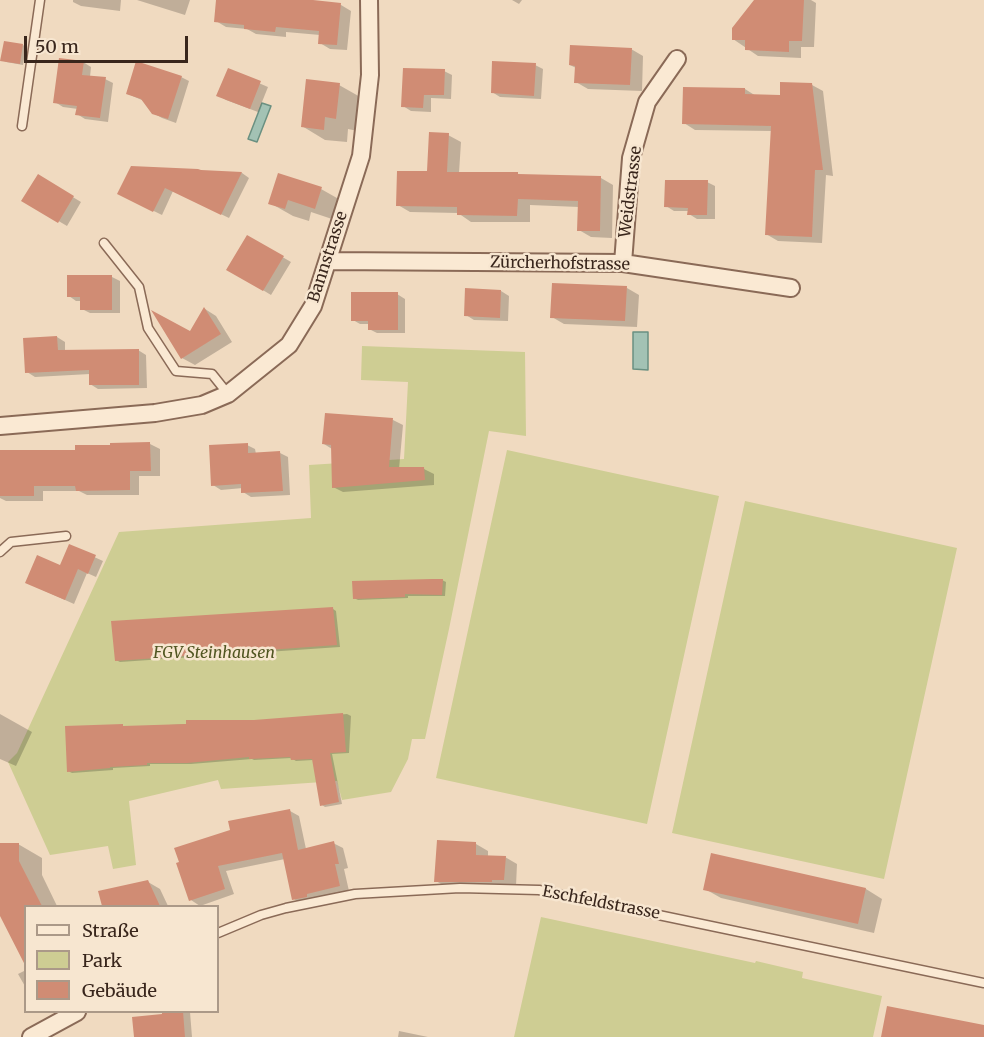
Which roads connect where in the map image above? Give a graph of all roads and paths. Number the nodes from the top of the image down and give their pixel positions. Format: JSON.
{"nodes":[{"id":1,"x":40,"y":0,"type":"edge"},
{"id":2,"x":369,"y":0,"type":"edge"},
{"id":3,"x":677,"y":59,"type":"dead end"},
{"id":4,"x":22,"y":126,"type":"dead end"},
{"id":5,"x":104,"y":243,"type":"dead end"},
{"id":6,"x":328,"y":261,"type":"junction"},
{"id":7,"x":623,"y":263,"type":"junction"},
{"id":8,"x":791,"y":288,"type":"dead end"},
{"id":9,"x":228,"y":394,"type":"junction"},
{"id":10,"x":0,"y":426,"type":"edge"},
{"id":11,"x":66,"y":536,"type":"dead end"},
{"id":12,"x":0,"y":552,"type":"edge"},
{"id":13,"x":219,"y":933,"type":"edge"},
{"id":14,"x":984,"y":983,"type":"edge"},
{"id":15,"x":73,"y":1013,"type":"edge"},
{"id":16,"x":31,"y":1037,"type":"edge"}],
"edges":[{"from":1,"to":4,"type":"lane"},
{"from":2,"to":6,"type":"street","name":"Bannstrasse"},
{"from":3,"to":7,"type":"street","name":"Weidstrasse"},
{"from":5,"to":9,"type":"lane"},
{"from":6,"to":7,"type":"street","name":"Zürcherhofstrasse"},
{"from":6,"to":9,"type":"street","name":"Bannstrasse"},
{"from":7,"to":8,"type":"street","name":"Zürcherhofstrasse"},
{"from":9,"to":10,"type":"street","name":"Bannstrasse"},
{"from":11,"to":12,"type":"lane"},
{"from":13,"to":14,"type":"lane","name":"Eschfeldstrasse"},
{"from":15,"to":16,"type":"street"}]}
